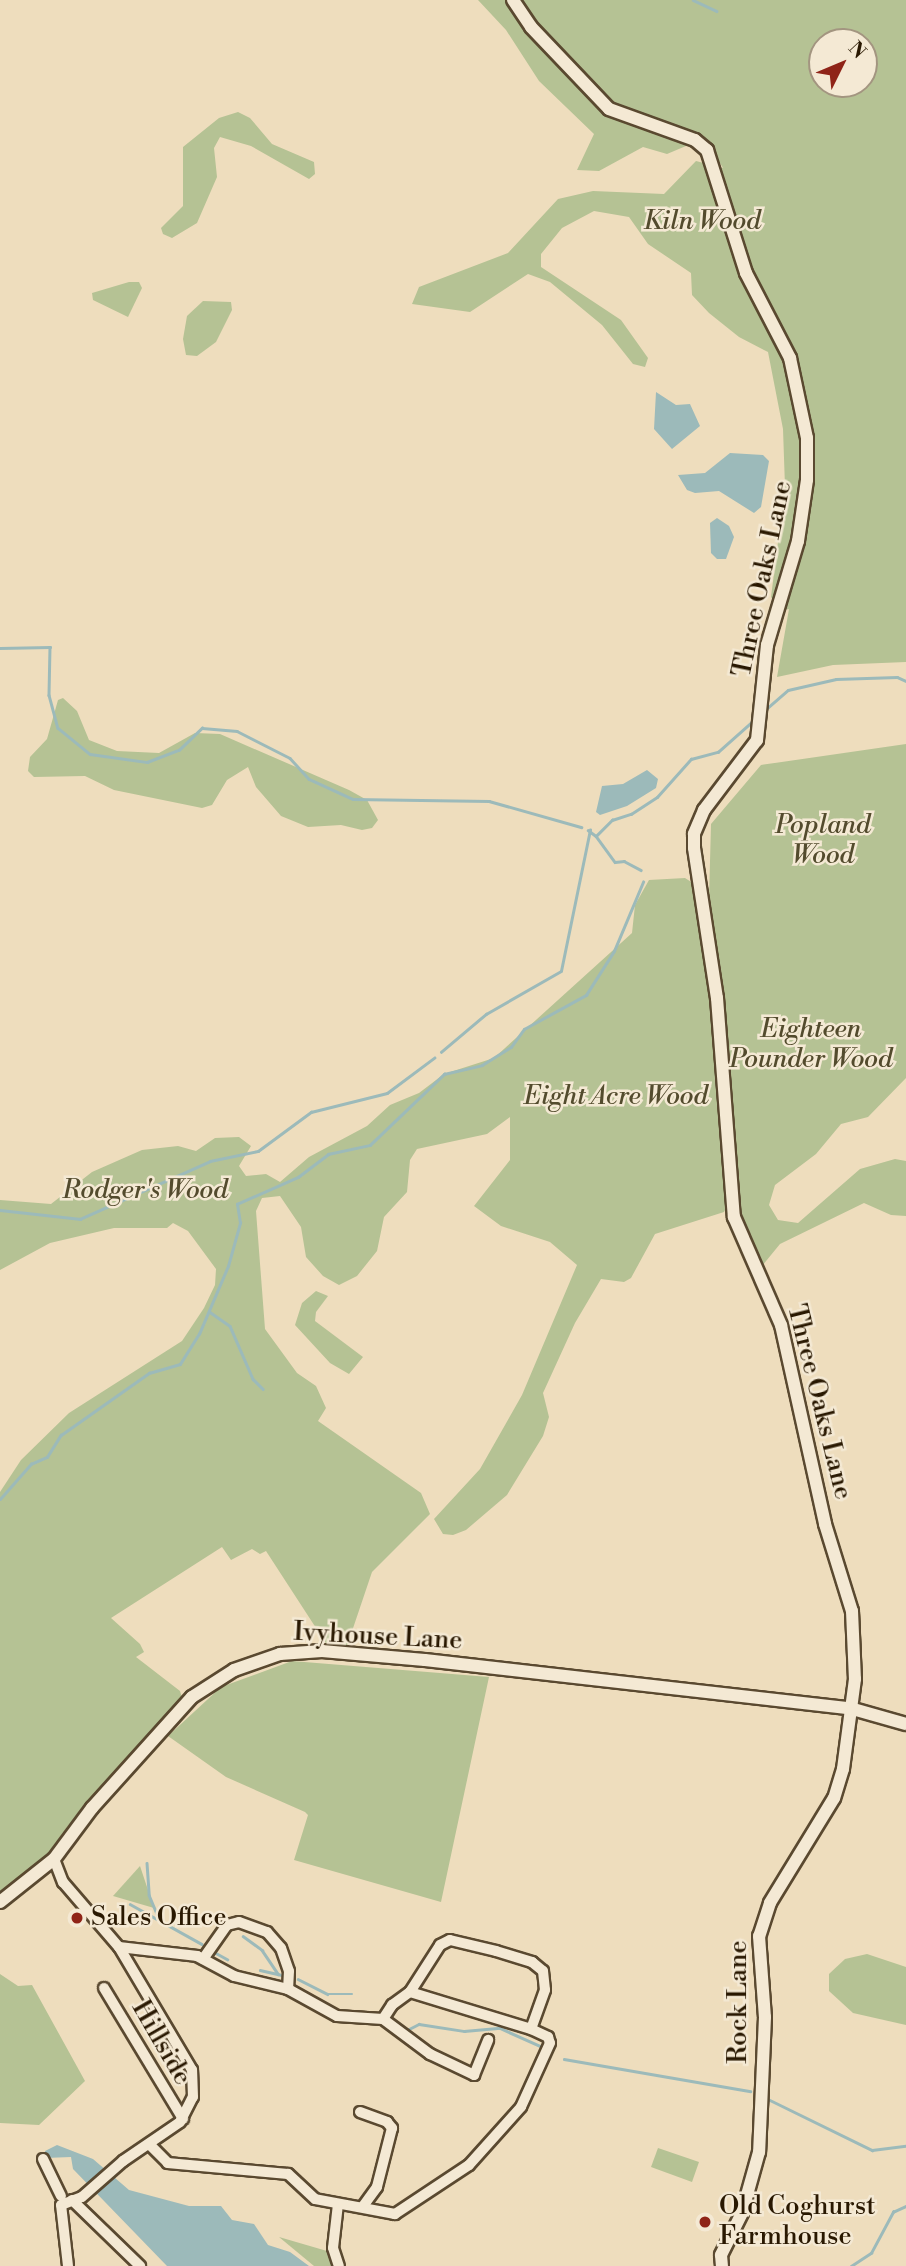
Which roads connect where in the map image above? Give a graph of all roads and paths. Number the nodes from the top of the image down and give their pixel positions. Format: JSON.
{"nodes":[{"id":1,"x":513,"y":0,"type":"edge"},
{"id":2,"x":853,"y":1709,"type":"junction"},
{"id":3,"x":906,"y":1724,"type":"edge"},
{"id":4,"x":54,"y":1859,"type":"junction"},
{"id":5,"x":41,"y":1871,"type":"junction"},
{"id":6,"x":63,"y":1882,"type":"junction"},
{"id":7,"x":0,"y":1902,"type":"edge"},
{"id":8,"x":119,"y":1947,"type":"junction"},
{"id":9,"x":204,"y":1959,"type":"junction"},
{"id":10,"x":104,"y":1988,"type":"dead end"},
{"id":11,"x":288,"y":1989,"type":"junction"},
{"id":12,"x":410,"y":1992,"type":"junction"},
{"id":13,"x":383,"y":2020,"type":"junction"},
{"id":14,"x":531,"y":2029,"type":"junction"},
{"id":15,"x":488,"y":2040,"type":"dead end"},
{"id":16,"x":360,"y":2112,"type":"dead end"},
{"id":17,"x":183,"y":2119,"type":"junction"},
{"id":18,"x":149,"y":2144,"type":"junction"},
{"id":19,"x":43,"y":2159,"type":"dead end"},
{"id":20,"x":66,"y":2198,"type":"junction"},
{"id":21,"x":338,"y":2204,"type":"junction"},
{"id":22,"x":363,"y":2206,"type":"junction"},
{"id":23,"x":68,"y":2266,"type":"edge"},
{"id":24,"x":140,"y":2266,"type":"edge"},
{"id":25,"x":339,"y":2266,"type":"edge"},
{"id":26,"x":722,"y":2266,"type":"edge"}],
"edges":[{"from":1,"to":2,"type":"street","name":"Three Oaks Lane"},
{"from":2,"to":3,"type":"street","name":"Ivyhouse Lane"},
{"from":2,"to":4,"type":"street","name":"Ivyhouse Lane"},
{"from":2,"to":26,"type":"street","name":"Rock Lane"},
{"from":4,"to":5,"type":"street","name":"Ivyhouse Lane"},
{"from":4,"to":6,"type":"street"},
{"from":5,"to":6,"type":"street"},
{"from":5,"to":7,"type":"street","name":"Ivyhouse Lane"},
{"from":6,"to":8,"type":"street"},
{"from":8,"to":9,"type":"street"},
{"from":8,"to":17,"type":"street"},
{"from":9,"to":11,"type":"street"},
{"from":9,"to":11,"type":"street"},
{"from":10,"to":17,"type":"street","name":"Hillside"},
{"from":11,"to":13,"type":"street"},
{"from":12,"to":13,"type":"street"},
{"from":12,"to":14,"type":"street"},
{"from":12,"to":14,"type":"street"},
{"from":13,"to":15,"type":"street"},
{"from":14,"to":22,"type":"street"},
{"from":16,"to":22,"type":"street"},
{"from":17,"to":18,"type":"street"},
{"from":18,"to":20,"type":"street"},
{"from":18,"to":21,"type":"street"},
{"from":19,"to":20,"type":"street"},
{"from":20,"to":23,"type":"street"},
{"from":20,"to":24,"type":"street"},
{"from":21,"to":22,"type":"street"},
{"from":21,"to":25,"type":"street"}]}
